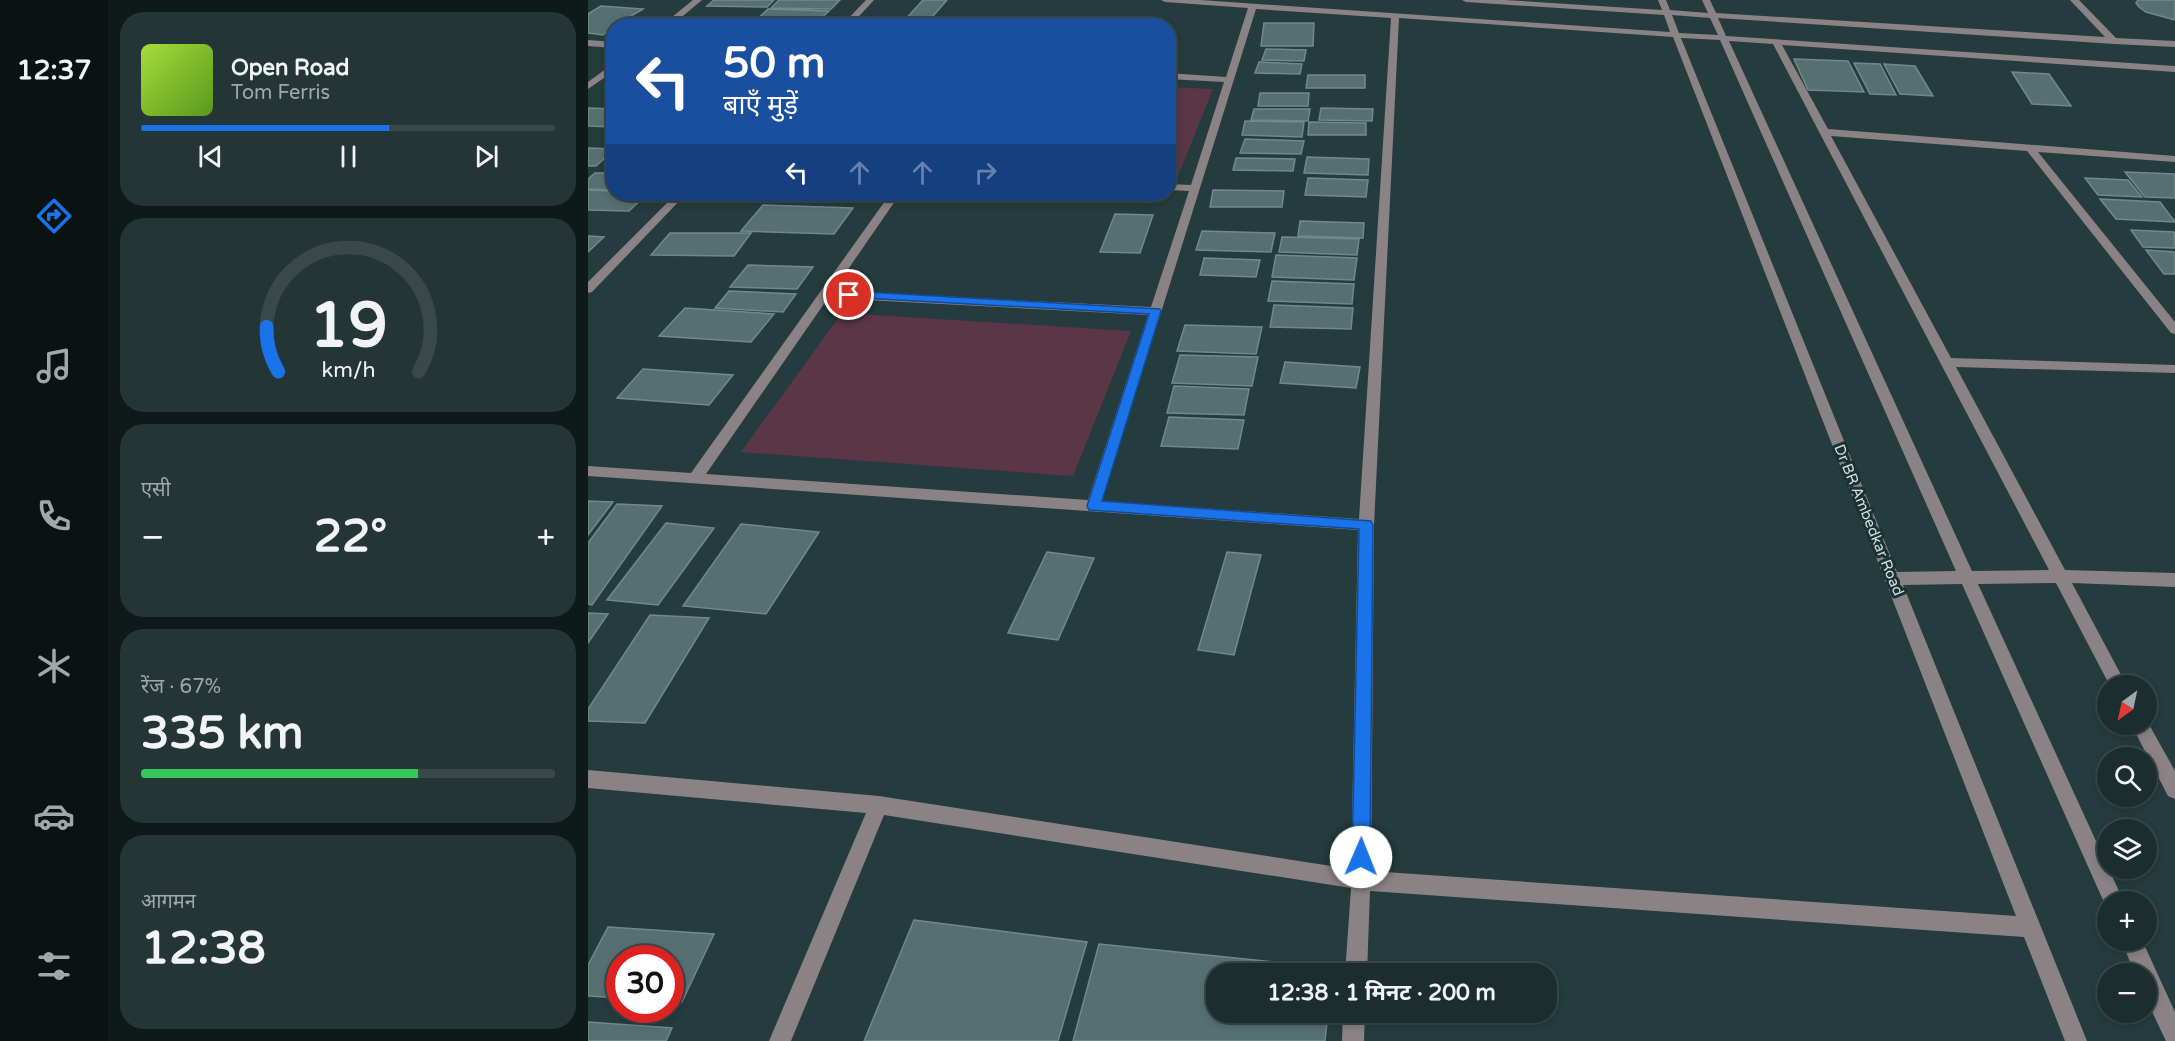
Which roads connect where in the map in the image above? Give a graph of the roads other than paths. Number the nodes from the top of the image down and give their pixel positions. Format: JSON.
{"nodes":[{"id":1,"x":698,"y":0,"type":"edge"},
{"id":2,"x":870,"y":0,"type":"edge"},
{"id":3,"x":1165,"y":0,"type":"edge"},
{"id":4,"x":1466,"y":0,"type":"edge"},
{"id":5,"x":1706,"y":0,"type":"edge"},
{"id":6,"x":2074,"y":0,"type":"edge"},
{"id":7,"x":1309,"y":5,"type":"edge"},
{"id":8,"x":1253,"y":6,"type":"junction"},
{"id":9,"x":1664,"y":7,"type":"edge"},
{"id":10,"x":1395,"y":15,"type":"junction"},
{"id":11,"x":1713,"y":16,"type":"junction"},
{"id":12,"x":675,"y":18,"type":"edge"},
{"id":13,"x":853,"y":18,"type":"edge"},
{"id":14,"x":1676,"y":33,"type":"junction"},
{"id":15,"x":1722,"y":37,"type":"junction"},
{"id":16,"x":1774,"y":40,"type":"junction"},
{"id":17,"x":2114,"y":40,"type":"junction"},
{"id":18,"x":588,"y":43,"type":"edge"},
{"id":19,"x":606,"y":44,"type":"edge"},
{"id":20,"x":2175,"y":44,"type":"edge"},
{"id":21,"x":2175,"y":69,"type":"edge"},
{"id":22,"x":606,"y":72,"type":"edge"},
{"id":23,"x":1176,"y":77,"type":"edge"},
{"id":24,"x":1230,"y":80,"type":"junction"},
{"id":25,"x":588,"y":86,"type":"edge"},
{"id":26,"x":1823,"y":132,"type":"junction"},
{"id":27,"x":2030,"y":148,"type":"junction"},
{"id":28,"x":2175,"y":159,"type":"edge"},
{"id":29,"x":1176,"y":187,"type":"edge"},
{"id":30,"x":1195,"y":188,"type":"junction"},
{"id":31,"x":674,"y":201,"type":"edge"},
{"id":32,"x":891,"y":201,"type":"edge"},
{"id":33,"x":588,"y":289,"type":"edge"},
{"id":34,"x":825,"y":294,"type":"junction"},
{"id":35,"x":1156,"y":311,"type":"junction"},
{"id":36,"x":2175,"y":330,"type":"edge"},
{"id":37,"x":1946,"y":362,"type":"junction"},
{"id":38,"x":2175,"y":369,"type":"edge"},
{"id":39,"x":588,"y":471,"type":"edge"},
{"id":40,"x":695,"y":478,"type":"junction"},
{"id":41,"x":1094,"y":506,"type":"junction"},
{"id":42,"x":1366,"y":525,"type":"junction"},
{"id":43,"x":2061,"y":576,"type":"junction"},
{"id":44,"x":1893,"y":579,"type":"junction"},
{"id":45,"x":1969,"y":579,"type":"junction"},
{"id":46,"x":2175,"y":580,"type":"edge"},
{"id":47,"x":2114,"y":675,"type":"edge"},
{"id":48,"x":2146,"y":735,"type":"edge"},
{"id":49,"x":588,"y":779,"type":"edge"},
{"id":50,"x":2175,"y":790,"type":"edge"},
{"id":51,"x":879,"y":805,"type":"junction"},
{"id":52,"x":1361,"y":880,"type":"junction"},
{"id":53,"x":2109,"y":891,"type":"edge"},
{"id":54,"x":2032,"y":927,"type":"junction"},
{"id":55,"x":1357,"y":963,"type":"edge"},
{"id":56,"x":2157,"y":998,"type":"edge"},
{"id":57,"x":1354,"y":1023,"type":"edge"},
{"id":58,"x":2175,"y":1036,"type":"edge"},
{"id":59,"x":780,"y":1041,"type":"edge"},
{"id":60,"x":1353,"y":1041,"type":"edge"},
{"id":61,"x":2076,"y":1041,"type":"edge"}],
"edges":[{"from":1,"to":12,"type":"street"},
{"from":2,"to":13,"type":"street"},
{"from":3,"to":8,"type":"street"},
{"from":4,"to":9,"type":"street"},
{"from":5,"to":11,"type":"street"},
{"from":6,"to":17,"type":"street"},
{"from":7,"to":8,"type":"street"},
{"from":7,"to":10,"type":"street"},
{"from":8,"to":24,"type":"street"},
{"from":9,"to":11,"type":"street"},
{"from":9,"to":14,"type":"street","name":"Dr BR Ambedkar Road"},
{"from":10,"to":14,"type":"street"},
{"from":10,"to":42,"type":"street"},
{"from":11,"to":15,"type":"street"},
{"from":11,"to":17,"type":"street"},
{"from":14,"to":15,"type":"street"},
{"from":14,"to":44,"type":"street","name":"Dr BR Ambedkar Road"},
{"from":15,"to":16,"type":"street"},
{"from":15,"to":45,"type":"street"},
{"from":16,"to":21,"type":"street"},
{"from":16,"to":26,"type":"street"},
{"from":17,"to":20,"type":"street"},
{"from":18,"to":19,"type":"street"},
{"from":22,"to":25,"type":"street"},
{"from":23,"to":24,"type":"street"},
{"from":24,"to":30,"type":"street"},
{"from":26,"to":27,"type":"street"},
{"from":26,"to":37,"type":"street"},
{"from":27,"to":28,"type":"street"},
{"from":27,"to":36,"type":"street"},
{"from":29,"to":30,"type":"street"},
{"from":30,"to":35,"type":"street"},
{"from":31,"to":33,"type":"street"},
{"from":32,"to":34,"type":"street"},
{"from":34,"to":35,"type":"street"},
{"from":34,"to":40,"type":"street"},
{"from":35,"to":41,"type":"street"},
{"from":37,"to":38,"type":"street"},
{"from":37,"to":43,"type":"street"},
{"from":39,"to":40,"type":"street"},
{"from":40,"to":41,"type":"street"},
{"from":41,"to":42,"type":"street"},
{"from":42,"to":52,"type":"street"},
{"from":43,"to":45,"type":"street"},
{"from":43,"to":46,"type":"street"},
{"from":43,"to":47,"type":"street"},
{"from":44,"to":45,"type":"street"},
{"from":44,"to":54,"type":"street","name":"Dr BR Ambedkar Road"},
{"from":45,"to":53,"type":"street"},
{"from":48,"to":50,"type":"street"},
{"from":49,"to":51,"type":"street"},
{"from":51,"to":52,"type":"street"},
{"from":51,"to":59,"type":"street"},
{"from":52,"to":54,"type":"street"},
{"from":52,"to":55,"type":"street"},
{"from":54,"to":61,"type":"street","name":"Dr BR Ambedkar Road"},
{"from":56,"to":58,"type":"street"},
{"from":57,"to":60,"type":"street"}]}
